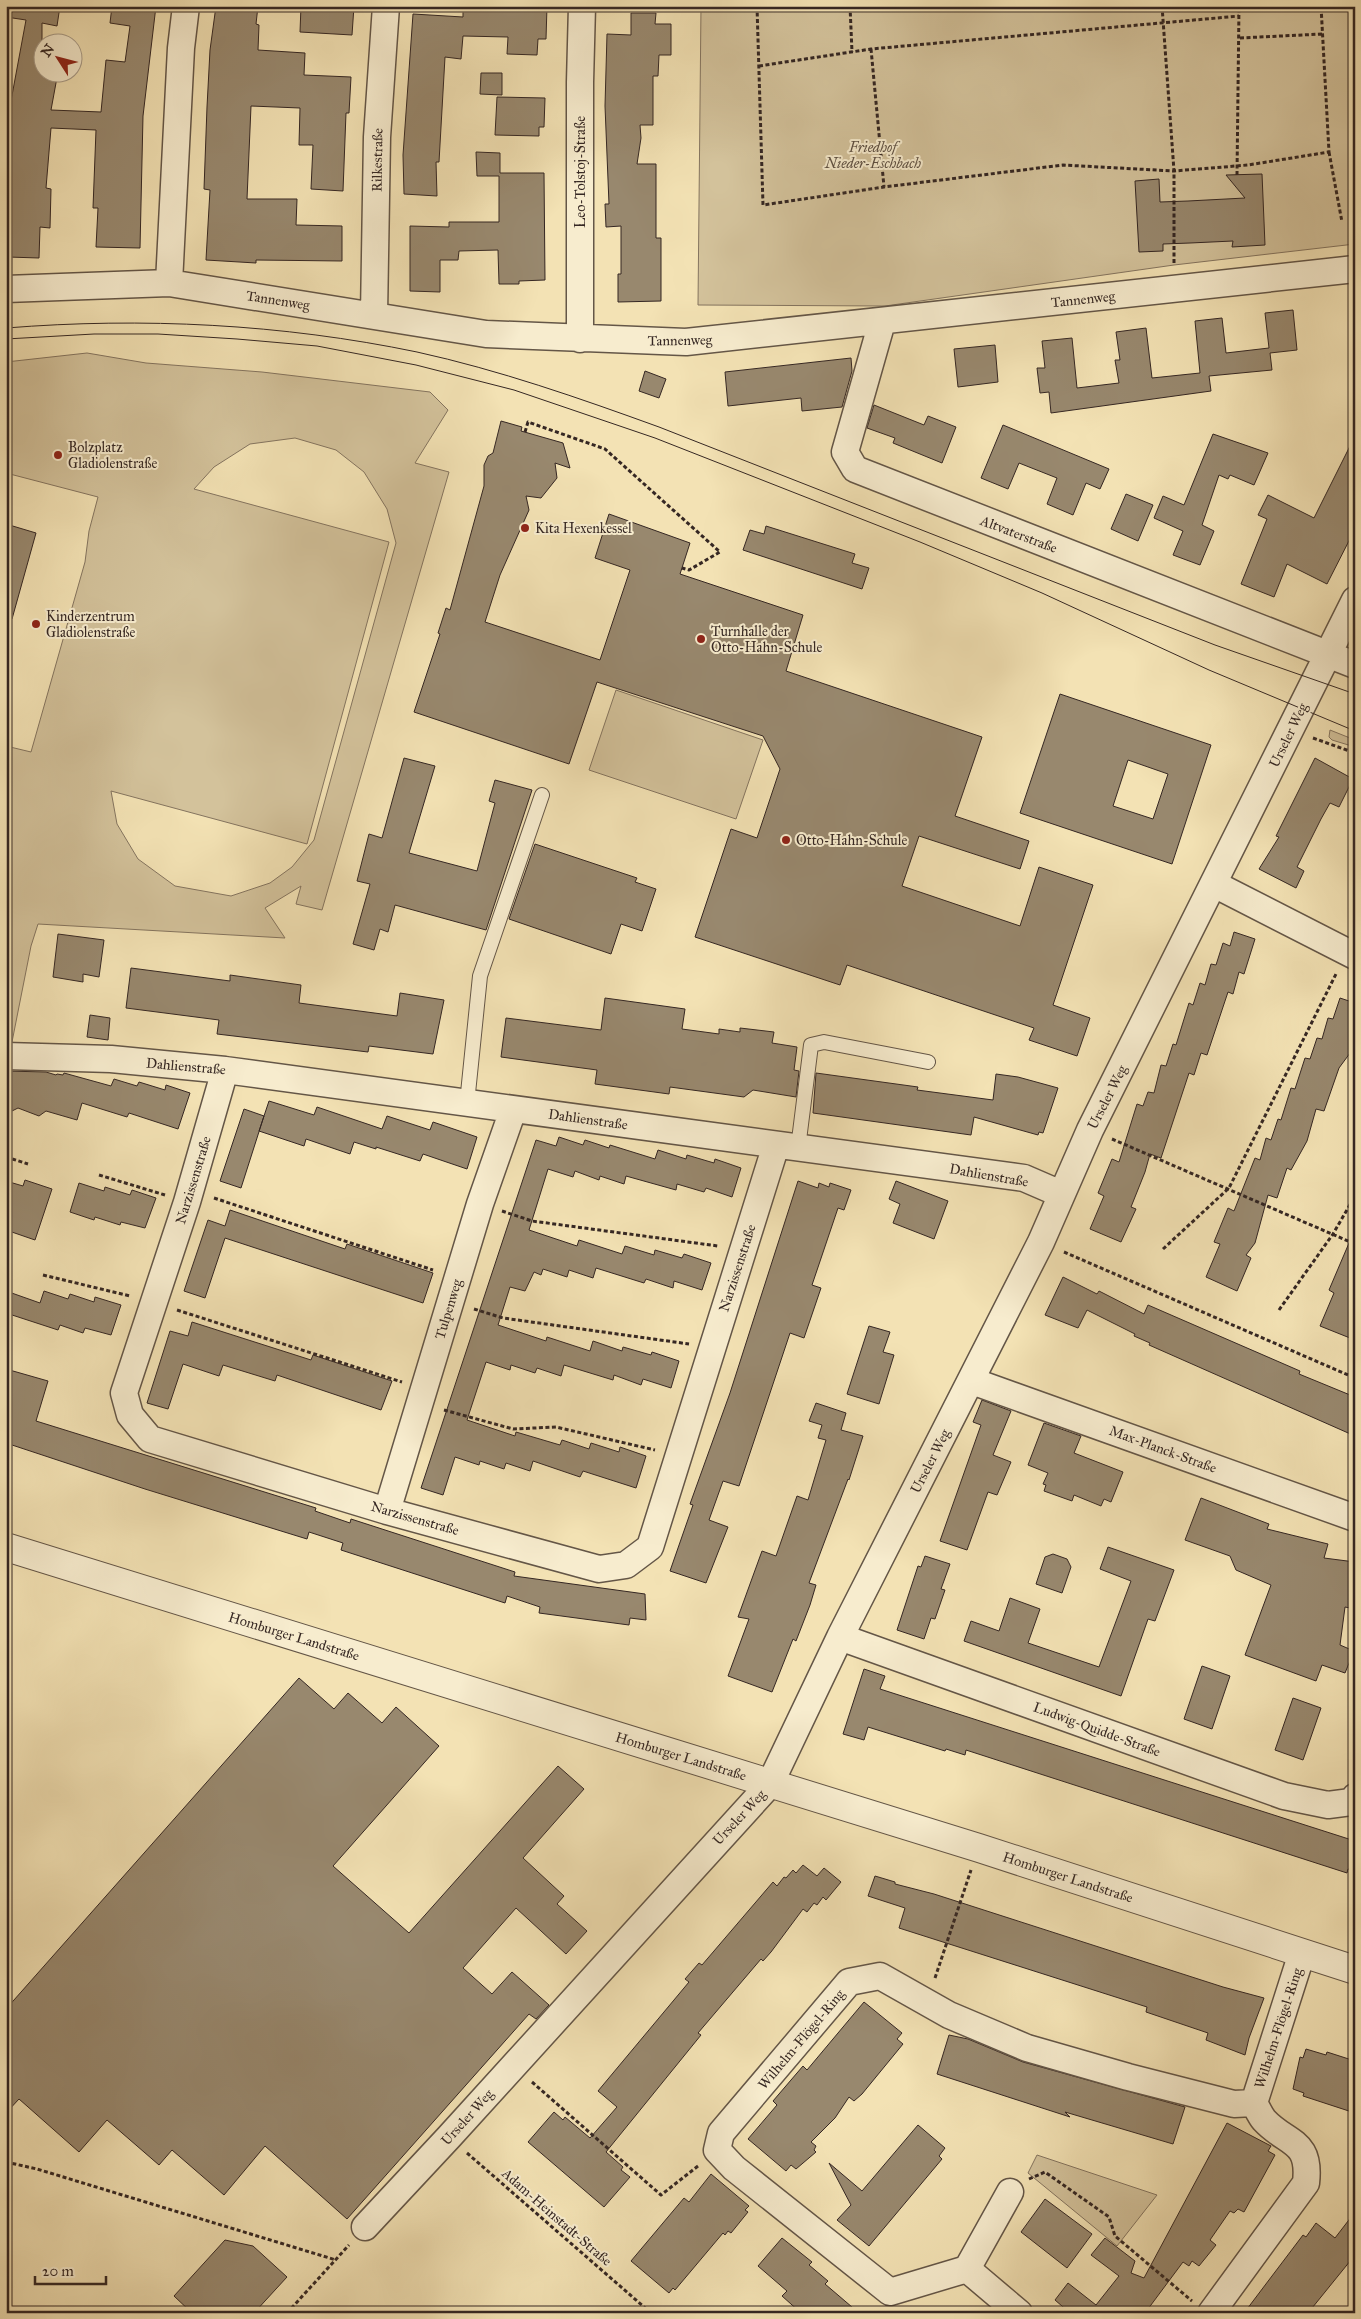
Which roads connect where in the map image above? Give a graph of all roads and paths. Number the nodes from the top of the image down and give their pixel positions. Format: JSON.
{"nodes":[{"id":1,"x":186,"y":6,"type":"edge"},
{"id":2,"x":386,"y":6,"type":"edge"},
{"id":3,"x":582,"y":6,"type":"edge"},
{"id":4,"x":756,"y":6,"type":"edge"},
{"id":5,"x":850,"y":6,"type":"edge"},
{"id":6,"x":1162,"y":6,"type":"edge"},
{"id":7,"x":1240,"y":6,"type":"edge"},
{"id":8,"x":1321,"y":6,"type":"edge"},
{"id":9,"x":1239,"y":16,"type":"junction"},
{"id":10,"x":1163,"y":22,"type":"junction"},
{"id":11,"x":1322,"y":34,"type":"junction"},
{"id":12,"x":1240,"y":38,"type":"junction"},
{"id":13,"x":871,"y":50,"type":"junction"},
{"id":14,"x":852,"y":52,"type":"junction"},
{"id":15,"x":759,"y":66,"type":"junction"},
{"id":16,"x":1329,"y":152,"type":"junction"},
{"id":17,"x":1238,"y":164,"type":"junction"},
{"id":18,"x":1174,"y":171,"type":"junction"},
{"id":19,"x":1237,"y":175,"type":"dead end"},
{"id":20,"x":884,"y":187,"type":"junction"},
{"id":21,"x":1342,"y":222,"type":"dead end"},
{"id":22,"x":1355,"y":269,"type":"edge"},
{"id":23,"x":170,"y":283,"type":"junction"},
{"id":24,"x":6,"y":289,"type":"edge"},
{"id":25,"x":1176,"y":289,"type":"junction"},
{"id":26,"x":374,"y":314,"type":"junction"},
{"id":27,"x":882,"y":322,"type":"junction"},
{"id":28,"x":580,"y":339,"type":"junction"},
{"id":29,"x":525,"y":432,"type":"dead end"},
{"id":30,"x":682,"y":568,"type":"dead end"},
{"id":31,"x":1355,"y":600,"type":"edge"},
{"id":32,"x":1327,"y":655,"type":"junction"},
{"id":33,"x":1355,"y":664,"type":"edge"},
{"id":34,"x":1292,"y":730,"type":"junction"},
{"id":35,"x":1355,"y":753,"type":"edge"},
{"id":36,"x":542,"y":795,"type":"dead end"},
{"id":37,"x":1214,"y":884,"type":"junction"},
{"id":38,"x":1351,"y":954,"type":"edge"},
{"id":39,"x":6,"y":1056,"type":"edge"},
{"id":40,"x":928,"y":1062,"type":"dead end"},
{"id":41,"x":225,"y":1070,"type":"junction"},
{"id":42,"x":467,"y":1103,"type":"junction"},
{"id":43,"x":513,"y":1110,"type":"junction"},
{"id":44,"x":1090,"y":1130,"type":"junction"},
{"id":45,"x":787,"y":1146,"type":"junction"},
{"id":46,"x":6,"y":1157,"type":"edge"},
{"id":47,"x":28,"y":1164,"type":"dead end"},
{"id":48,"x":99,"y":1175,"type":"dead end"},
{"id":49,"x":1228,"y":1188,"type":"junction"},
{"id":50,"x":1061,"y":1194,"type":"junction"},
{"id":51,"x":189,"y":1196,"type":"junction"},
{"id":52,"x":1355,"y":1196,"type":"edge"},
{"id":53,"x":480,"y":1204,"type":"junction"},
{"id":54,"x":1333,"y":1234,"type":"junction"},
{"id":55,"x":1041,"y":1242,"type":"junction"},
{"id":56,"x":1355,"y":1244,"type":"edge"},
{"id":57,"x":743,"y":1249,"type":"junction"},
{"id":58,"x":1163,"y":1249,"type":"dead end"},
{"id":59,"x":43,"y":1275,"type":"dead end"},
{"id":60,"x":454,"y":1290,"type":"junction"},
{"id":61,"x":153,"y":1302,"type":"junction"},
{"id":62,"x":1279,"y":1310,"type":"dead end"},
{"id":63,"x":712,"y":1347,"type":"junction"},
{"id":64,"x":1355,"y":1378,"type":"edge"},
{"id":65,"x":972,"y":1381,"type":"junction"},
{"id":66,"x":422,"y":1396,"type":"junction"},
{"id":67,"x":680,"y":1456,"type":"junction"},
{"id":68,"x":386,"y":1510,"type":"junction"},
{"id":69,"x":1355,"y":1518,"type":"edge"},
{"id":70,"x":6,"y":1547,"type":"edge"},
{"id":71,"x":840,"y":1637,"type":"junction"},
{"id":72,"x":770,"y":1784,"type":"junction"},
{"id":73,"x":1355,"y":1797,"type":"edge"},
{"id":74,"x":979,"y":1848,"type":"junction"},
{"id":75,"x":1302,"y":1953,"type":"junction"},
{"id":76,"x":1355,"y":1970,"type":"edge"},
{"id":77,"x":927,"y":2002,"type":"junction"},
{"id":78,"x":512,"y":2066,"type":"junction"},
{"id":79,"x":1254,"y":2103,"type":"junction"},
{"id":80,"x":449,"y":2138,"type":"junction"},
{"id":81,"x":717,"y":2150,"type":"junction"},
{"id":82,"x":6,"y":2162,"type":"edge"},
{"id":83,"x":1010,"y":2192,"type":"joint"},
{"id":84,"x":365,"y":2227,"type":"joint"},
{"id":85,"x":336,"y":2260,"type":"junction"},
{"id":86,"x":967,"y":2269,"type":"junction"},
{"id":87,"x":1204,"y":2310,"type":"edge"},
{"id":88,"x":287,"y":2313,"type":"edge"},
{"id":89,"x":651,"y":2313,"type":"edge"},
{"id":90,"x":1020,"y":2313,"type":"edge"}],
"edges":[{"from":1,"to":23,"type":"street"},
{"from":2,"to":26,"type":"street","name":"Rilkestraße"},
{"from":3,"to":28,"type":"street","name":"Leo-Tolstoj-Straße"},
{"from":4,"to":15,"type":"path"},
{"from":5,"to":14,"type":"path"},
{"from":6,"to":10,"type":"path"},
{"from":7,"to":9,"type":"path"},
{"from":8,"to":11,"type":"path"},
{"from":9,"to":10,"type":"path"},
{"from":9,"to":12,"type":"path"},
{"from":10,"to":13,"type":"path"},
{"from":10,"to":18,"type":"path"},
{"from":11,"to":12,"type":"path"},
{"from":11,"to":16,"type":"path"},
{"from":12,"to":17,"type":"path"},
{"from":13,"to":14,"type":"path"},
{"from":13,"to":20,"type":"path"},
{"from":14,"to":15,"type":"path"},
{"from":15,"to":20,"type":"path"},
{"from":16,"to":17,"type":"path"},
{"from":16,"to":21,"type":"path"},
{"from":17,"to":18,"type":"path"},
{"from":17,"to":19,"type":"path"},
{"from":18,"to":20,"type":"path"},
{"from":18,"to":25,"type":"path"},
{"from":22,"to":25,"type":"street","name":"Tannenweg"},
{"from":23,"to":24,"type":"street","name":"Tannenweg"},
{"from":23,"to":26,"type":"street","name":"Tannenweg"},
{"from":25,"to":27,"type":"street","name":"Tannenweg"},
{"from":26,"to":28,"type":"street","name":"Tannenweg"},
{"from":27,"to":28,"type":"street","name":"Tannenweg"},
{"from":27,"to":32,"type":"street","name":"Altvaterstraße"},
{"from":29,"to":30,"type":"path"},
{"from":31,"to":32,"type":"street","name":"Urseler Weg"},
{"from":32,"to":33,"type":"street","name":"Altvaterstraße"},
{"from":32,"to":34,"type":"street","name":"Urseler Weg"},
{"from":34,"to":35,"type":"path"},
{"from":34,"to":37,"type":"street","name":"Urseler Weg"},
{"from":36,"to":42,"type":"lane"},
{"from":37,"to":38,"type":"street"},
{"from":37,"to":44,"type":"street","name":"Urseler Weg"},
{"from":38,"to":49,"type":"path"},
{"from":39,"to":41,"type":"street","name":"Dahlienstraße"},
{"from":40,"to":45,"type":"lane"},
{"from":41,"to":42,"type":"street","name":"Dahlienstraße"},
{"from":41,"to":51,"type":"street","name":"Narzissenstraße"},
{"from":42,"to":43,"type":"street","name":"Dahlienstraße"},
{"from":43,"to":45,"type":"street","name":"Dahlienstraße"},
{"from":43,"to":53,"type":"street","name":"Tulpenweg"},
{"from":44,"to":49,"type":"path"},
{"from":44,"to":50,"type":"street","name":"Urseler Weg"},
{"from":45,"to":50,"type":"street","name":"Dahlienstraße"},
{"from":45,"to":57,"type":"street","name":"Narzissenstraße"},
{"from":46,"to":47,"type":"path"},
{"from":48,"to":51,"type":"path"},
{"from":49,"to":54,"type":"path"},
{"from":49,"to":58,"type":"path"},
{"from":50,"to":55,"type":"street","name":"Urseler Weg"},
{"from":51,"to":60,"type":"path"},
{"from":51,"to":61,"type":"street","name":"Narzissenstraße"},
{"from":52,"to":54,"type":"path"},
{"from":53,"to":57,"type":"path"},
{"from":53,"to":60,"type":"street","name":"Tulpenweg"},
{"from":54,"to":56,"type":"path"},
{"from":54,"to":62,"type":"path"},
{"from":55,"to":64,"type":"path"},
{"from":55,"to":65,"type":"street","name":"Urseler Weg"},
{"from":57,"to":63,"type":"street","name":"Narzissenstraße"},
{"from":59,"to":61,"type":"path"},
{"from":60,"to":63,"type":"path"},
{"from":60,"to":66,"type":"street","name":"Tulpenweg"},
{"from":61,"to":66,"type":"path"},
{"from":61,"to":68,"type":"street","name":"Narzissenstraße"},
{"from":63,"to":67,"type":"street","name":"Narzissenstraße"},
{"from":65,"to":69,"type":"street","name":"Max-Planck-Straße"},
{"from":65,"to":71,"type":"street","name":"Urseler Weg"},
{"from":66,"to":67,"type":"path"},
{"from":66,"to":68,"type":"street","name":"Tulpenweg"},
{"from":67,"to":68,"type":"street","name":"Narzissenstraße"},
{"from":70,"to":72,"type":"street","name":"Homburger Landstraße"},
{"from":71,"to":72,"type":"street","name":"Urseler Weg"},
{"from":71,"to":73,"type":"street","name":"Ludwig-Quidde-Straße"},
{"from":72,"to":74,"type":"street","name":"Homburger Landstraße"},
{"from":72,"to":78,"type":"street","name":"Urseler Weg"},
{"from":74,"to":75,"type":"street","name":"Homburger Landstraße"},
{"from":74,"to":77,"type":"path"},
{"from":75,"to":76,"type":"street","name":"Homburger Landstraße"},
{"from":75,"to":79,"type":"street","name":"Wilhelm-Flögel-Ring"},
{"from":77,"to":79,"type":"street","name":"Wilhelm-Flögel-Ring"},
{"from":77,"to":81,"type":"street","name":"Wilhelm-Flögel-Ring"},
{"from":78,"to":80,"type":"street","name":"Urseler Weg"},
{"from":78,"to":81,"type":"path"},
{"from":79,"to":87,"type":"street","name":"Wilhelm-Flögel-Ring"},
{"from":80,"to":84,"type":"street","name":"Urseler Weg"},
{"from":80,"to":89,"type":"path","name":"Adam-Heinstadt-Straße"},
{"from":81,"to":86,"type":"street"},
{"from":82,"to":85,"type":"path"},
{"from":83,"to":86,"type":"street"},
{"from":83,"to":87,"type":"path"},
{"from":84,"to":85,"type":"path"},
{"from":85,"to":88,"type":"path"},
{"from":86,"to":90,"type":"street"}]}
